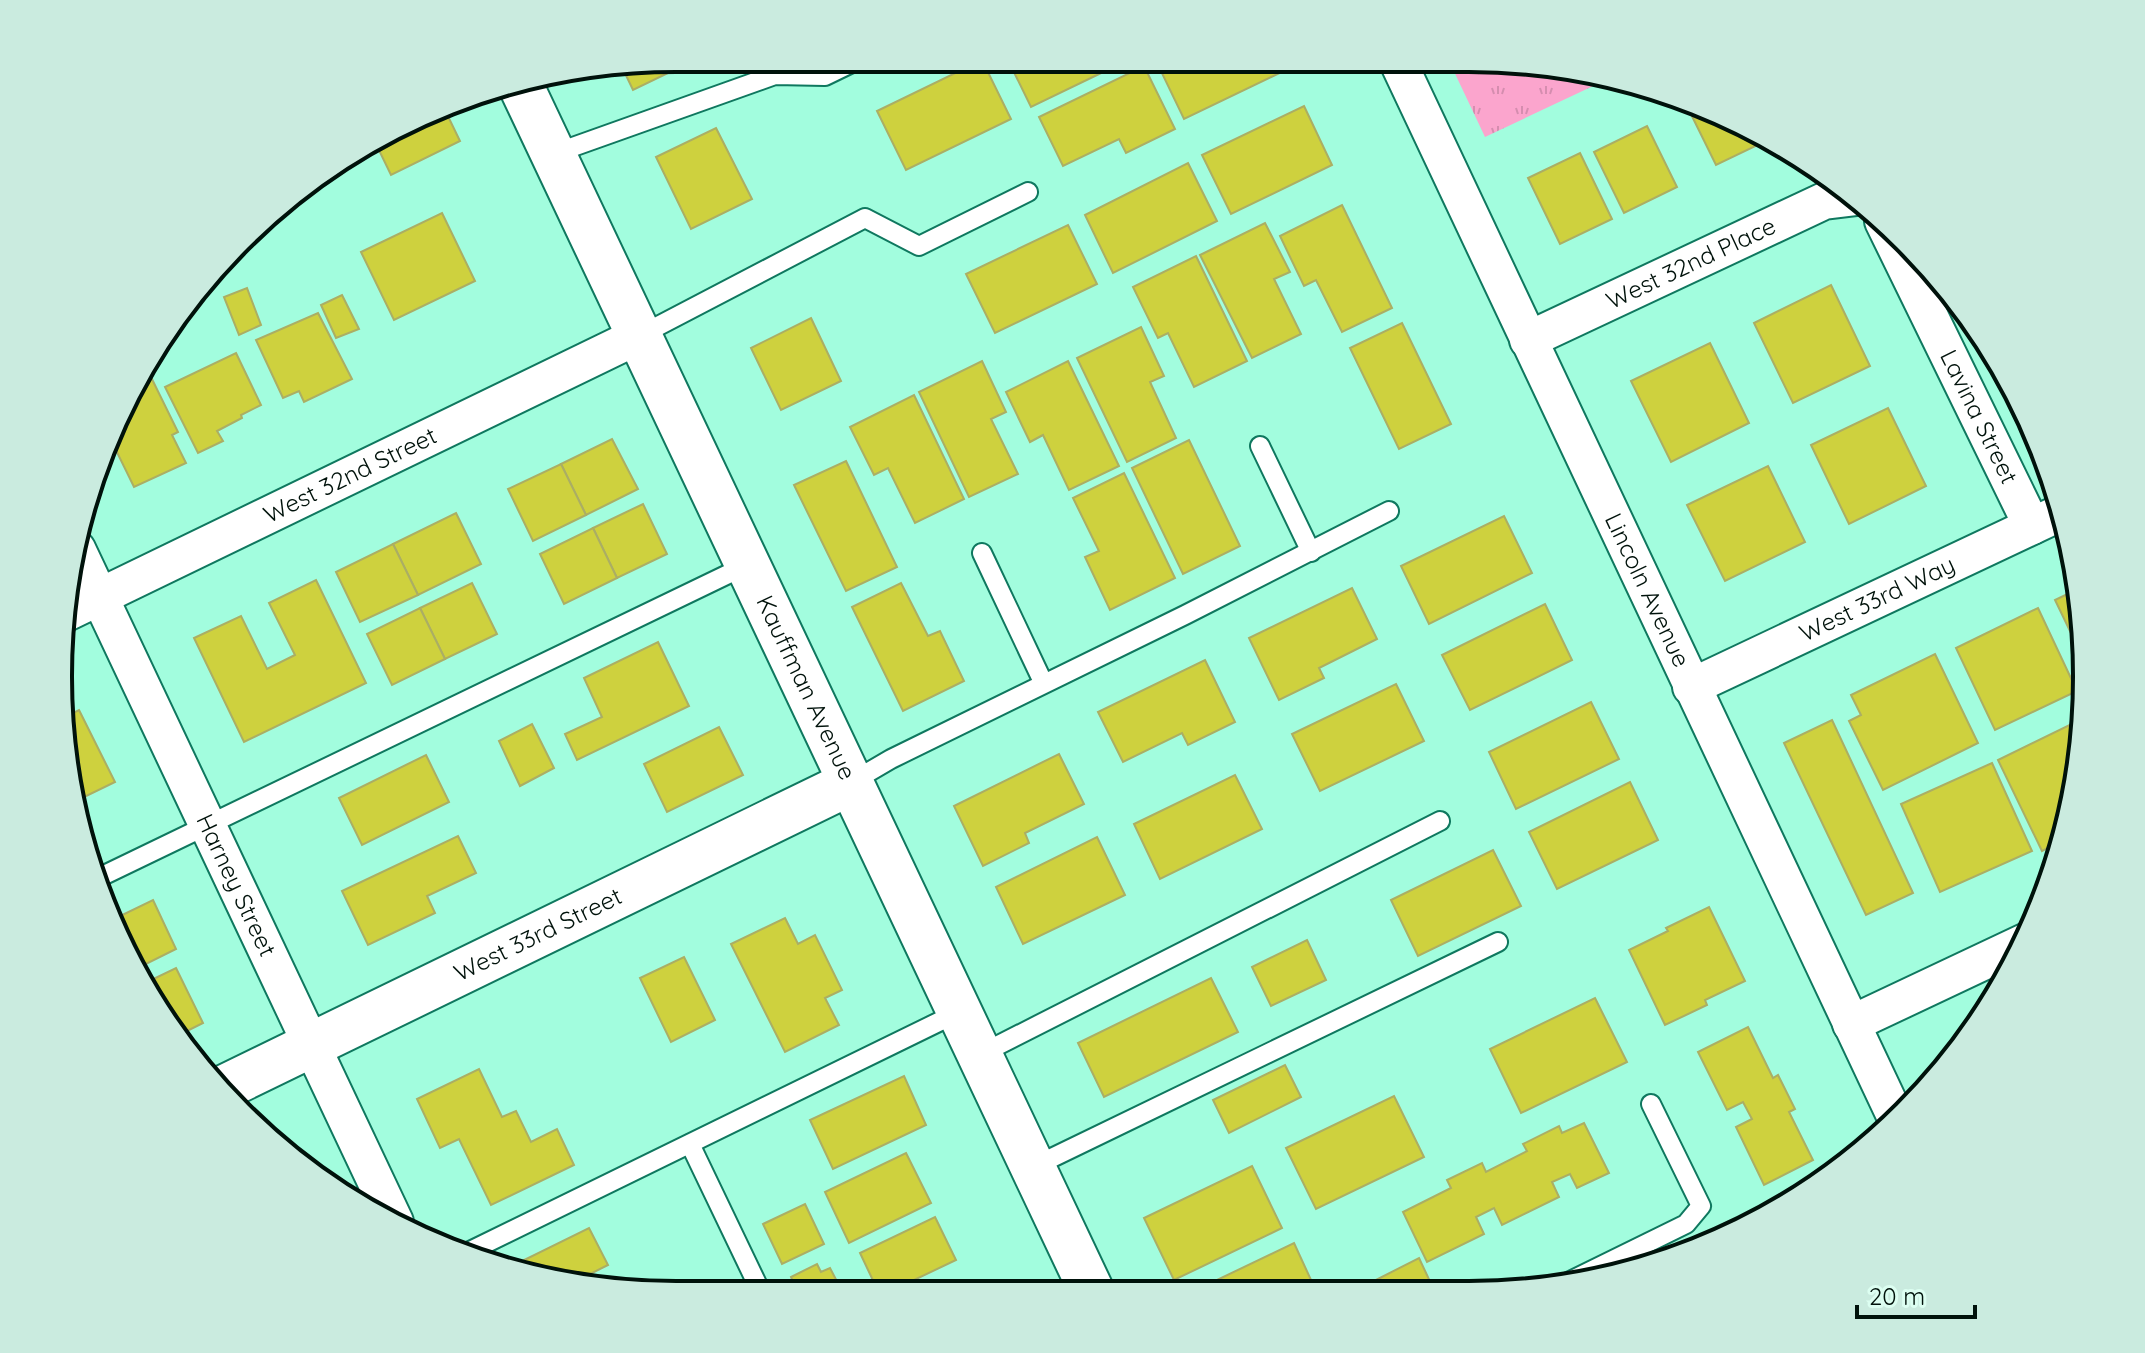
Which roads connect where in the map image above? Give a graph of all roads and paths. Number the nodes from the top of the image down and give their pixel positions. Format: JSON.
{"nodes":[{"id":1,"x":833,"y":72,"type":"edge"},
{"id":2,"x":1403,"y":72,"type":"edge"},
{"id":3,"x":524,"y":92,"type":"edge"},
{"id":4,"x":553,"y":154,"type":"junction"},
{"id":5,"x":1028,"y":192,"type":"dead end"},
{"id":6,"x":1838,"y":199,"type":"edge"},
{"id":7,"x":1902,"y":255,"type":"edge"},
{"id":8,"x":638,"y":336,"type":"junction"},
{"id":9,"x":1528,"y":340,"type":"junction"},
{"id":10,"x":1260,"y":446,"type":"dead end"},
{"id":11,"x":1389,"y":511,"type":"dead end"},
{"id":12,"x":2047,"y":519,"type":"edge"},
{"id":13,"x":1311,"y":552,"type":"junction"},
{"id":14,"x":982,"y":553,"type":"dead end"},
{"id":15,"x":83,"y":563,"type":"edge"},
{"id":16,"x":747,"y":565,"type":"junction"},
{"id":17,"x":99,"y":597,"type":"junction"},
{"id":18,"x":76,"y":608,"type":"edge"},
{"id":19,"x":1043,"y":682,"type":"junction"},
{"id":20,"x":1691,"y":687,"type":"junction"},
{"id":21,"x":850,"y":783,"type":"junction"},
{"id":22,"x":1440,"y":821,"type":"dead end"},
{"id":23,"x":208,"y":826,"type":"junction"},
{"id":24,"x":105,"y":875,"type":"edge"},
{"id":25,"x":1498,"y":942,"type":"dead end"},
{"id":26,"x":2008,"y":950,"type":"edge"},
{"id":27,"x":959,"y":1012,"type":"junction"},
{"id":28,"x":1851,"y":1024,"type":"junction"},
{"id":29,"x":312,"y":1046,"type":"junction"},
{"id":30,"x":979,"y":1055,"type":"junction"},
{"id":31,"x":231,"y":1084,"type":"edge"},
{"id":32,"x":1651,"y":1104,"type":"dead end"},
{"id":33,"x":1891,"y":1108,"type":"edge"},
{"id":34,"x":690,"y":1144,"type":"junction"},
{"id":35,"x":1033,"y":1167,"type":"junction"},
{"id":36,"x":388,"y":1208,"type":"edge"},
{"id":37,"x":478,"y":1247,"type":"edge"},
{"id":38,"x":1602,"y":1265,"type":"edge"},
{"id":39,"x":756,"y":1281,"type":"edge"},
{"id":40,"x":1087,"y":1281,"type":"edge"}],
"edges":[{"from":1,"to":4,"type":"lane"},
{"from":2,"to":9,"type":"street","name":"Lincoln Avenue"},
{"from":3,"to":4,"type":"street","name":"Kauffman Avenue"},
{"from":4,"to":8,"type":"street","name":"Kauffman Avenue"},
{"from":5,"to":8,"type":"lane"},
{"from":6,"to":9,"type":"street","name":"West 32nd Place"},
{"from":7,"to":12,"type":"street","name":"Lavina Street"},
{"from":8,"to":16,"type":"street","name":"Kauffman Avenue"},
{"from":8,"to":17,"type":"street","name":"West 32nd Street"},
{"from":9,"to":20,"type":"street","name":"Lincoln Avenue"},
{"from":10,"to":13,"type":"lane"},
{"from":11,"to":13,"type":"lane"},
{"from":12,"to":20,"type":"street","name":"West 33rd Way"},
{"from":13,"to":19,"type":"lane"},
{"from":14,"to":19,"type":"lane"},
{"from":15,"to":17,"type":"street","name":"Harney Street"},
{"from":16,"to":21,"type":"street","name":"Kauffman Avenue"},
{"from":16,"to":23,"type":"lane"},
{"from":17,"to":18,"type":"street","name":"West 32nd Street"},
{"from":17,"to":23,"type":"street","name":"Harney Street"},
{"from":19,"to":21,"type":"lane"},
{"from":20,"to":28,"type":"street","name":"Lincoln Avenue"},
{"from":21,"to":27,"type":"street","name":"Kauffman Avenue"},
{"from":21,"to":29,"type":"street","name":"West 33rd Street"},
{"from":22,"to":30,"type":"lane"},
{"from":23,"to":24,"type":"lane"},
{"from":23,"to":29,"type":"street","name":"Harney Street"},
{"from":25,"to":35,"type":"lane"},
{"from":26,"to":28,"type":"street"},
{"from":27,"to":30,"type":"street","name":"Kauffman Avenue"},
{"from":27,"to":34,"type":"lane"},
{"from":28,"to":33,"type":"street","name":"Lincoln Avenue"},
{"from":29,"to":31,"type":"street","name":"West 33rd Street"},
{"from":29,"to":36,"type":"street","name":"Harney Street"},
{"from":30,"to":35,"type":"street","name":"Kauffman Avenue"},
{"from":32,"to":38,"type":"lane"},
{"from":34,"to":37,"type":"lane"},
{"from":34,"to":39,"type":"lane"},
{"from":35,"to":40,"type":"street","name":"Kauffman Avenue"}]}
